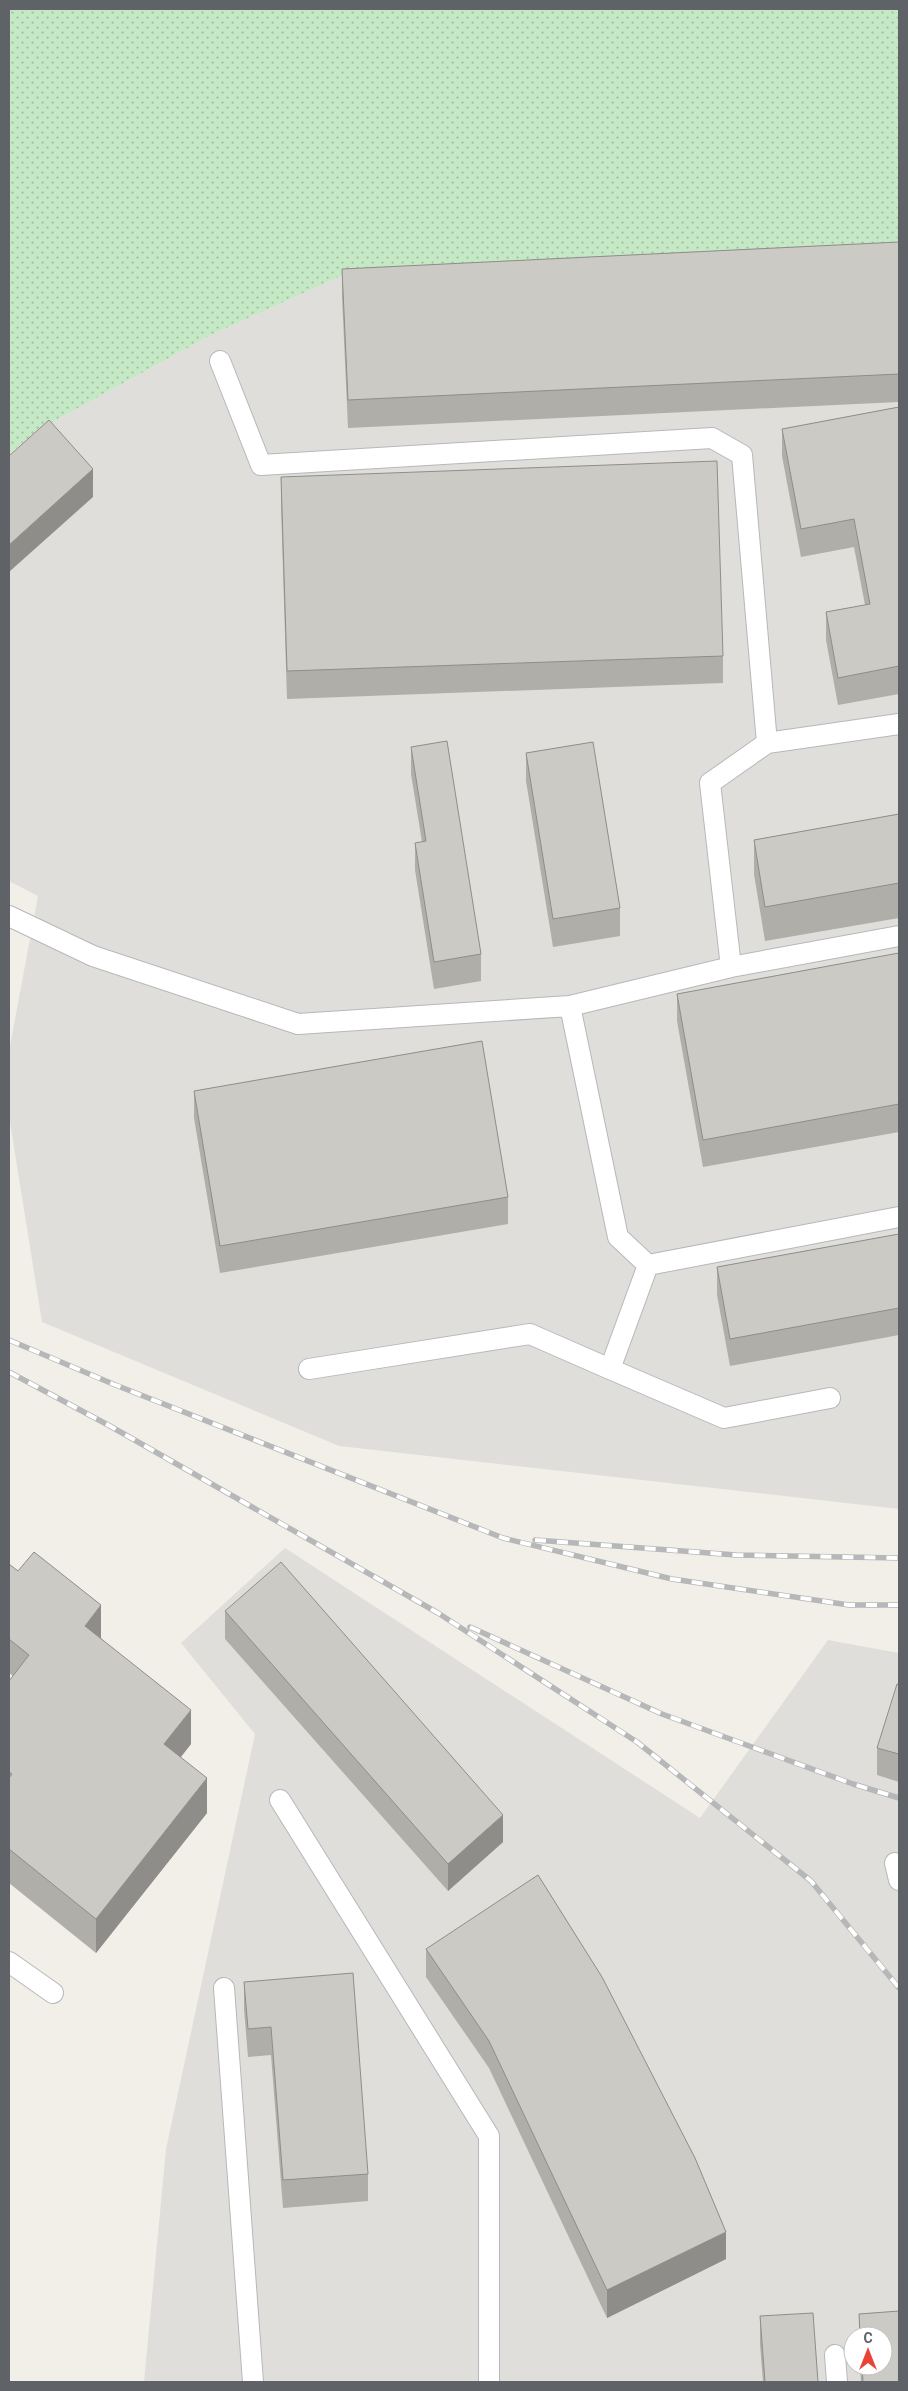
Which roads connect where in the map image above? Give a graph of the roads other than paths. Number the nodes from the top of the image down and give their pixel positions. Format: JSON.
{"nodes":[{"id":1,"x":220,"y":361,"type":"dead end"},
{"id":2,"x":899,"y":724,"type":"edge"},
{"id":3,"x":767,"y":743,"type":"junction"},
{"id":4,"x":9,"y":916,"type":"edge"},
{"id":5,"x":899,"y":936,"type":"edge"},
{"id":6,"x":731,"y":967,"type":"junction"},
{"id":7,"x":570,"y":1006,"type":"junction"},
{"id":8,"x":899,"y":1217,"type":"edge"},
{"id":9,"x":648,"y":1265,"type":"junction"},
{"id":10,"x":309,"y":1369,"type":"dead end"},
{"id":11,"x":610,"y":1369,"type":"junction"},
{"id":12,"x":830,"y":1398,"type":"dead end"},
{"id":13,"x":280,"y":1800,"type":"dead end"},
{"id":14,"x":9,"y":1962,"type":"edge"},
{"id":15,"x":224,"y":1988,"type":"dead end"},
{"id":16,"x":53,"y":1993,"type":"dead end"},
{"id":17,"x":835,"y":2355,"type":"dead end"},
{"id":18,"x":252,"y":2382,"type":"edge"},
{"id":19,"x":489,"y":2382,"type":"edge"},
{"id":20,"x":837,"y":2382,"type":"edge"}],
"edges":[{"from":1,"to":3,"type":"lane"},
{"from":2,"to":3,"type":"lane"},
{"from":3,"to":6,"type":"lane"},
{"from":4,"to":7,"type":"lane"},
{"from":5,"to":6,"type":"lane"},
{"from":6,"to":7,"type":"lane"},
{"from":7,"to":9,"type":"lane"},
{"from":8,"to":9,"type":"lane"},
{"from":9,"to":11,"type":"lane"},
{"from":10,"to":11,"type":"lane"},
{"from":11,"to":12,"type":"lane"},
{"from":13,"to":19,"type":"lane"},
{"from":14,"to":16,"type":"lane"},
{"from":15,"to":18,"type":"lane"},
{"from":17,"to":20,"type":"lane"}]}
